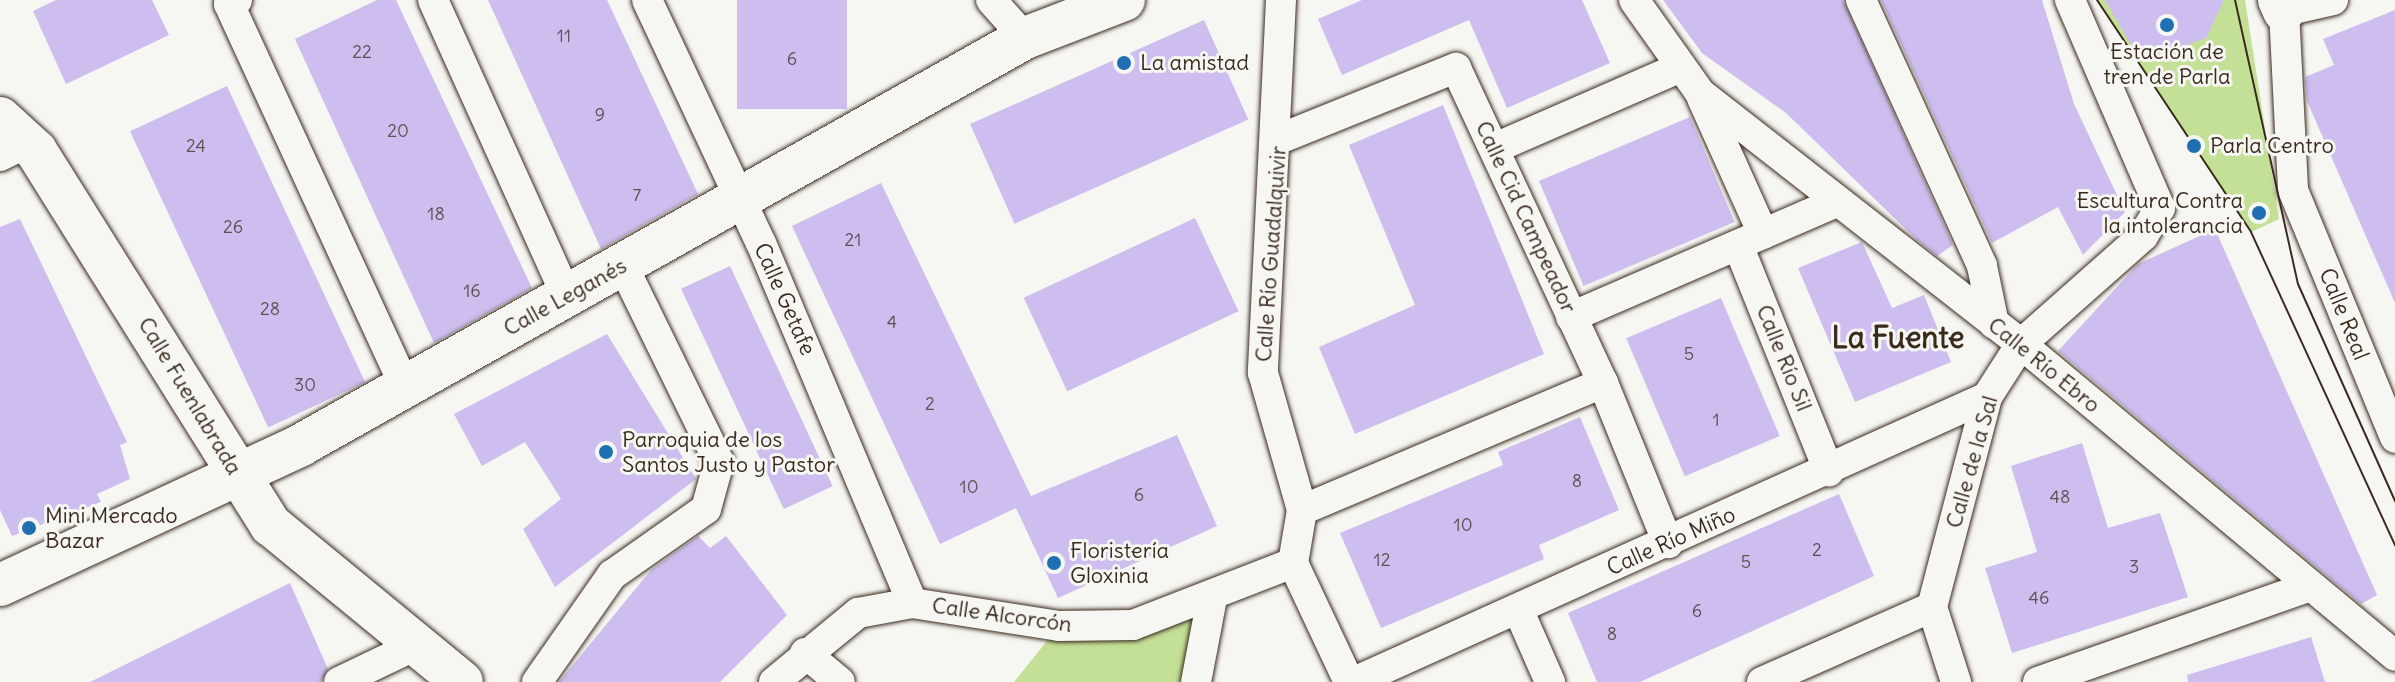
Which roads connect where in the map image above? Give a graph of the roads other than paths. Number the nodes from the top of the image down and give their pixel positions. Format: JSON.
{"nodes":[{"id":1,"x":433,"y":0,"type":"edge"},
{"id":2,"x":647,"y":0,"type":"edge"},
{"id":3,"x":991,"y":0,"type":"edge"},
{"id":4,"x":1124,"y":0,"type":"edge"},
{"id":5,"x":1281,"y":0,"type":"edge"},
{"id":6,"x":1634,"y":0,"type":"edge"},
{"id":7,"x":1861,"y":0,"type":"edge"},
{"id":8,"x":2070,"y":0,"type":"edge"},
{"id":9,"x":2333,"y":0,"type":"edge"},
{"id":10,"x":231,"y":1,"type":"edge"},
{"id":11,"x":2281,"y":5,"type":"edge"},
{"id":12,"x":1025,"y":38,"type":"junction"},
{"id":13,"x":1679,"y":68,"type":"junction"},
{"id":14,"x":1700,"y":93,"type":"junction"},
{"id":15,"x":9,"y":139,"type":"edge"},
{"id":16,"x":1279,"y":139,"type":"junction"},
{"id":17,"x":1495,"y":148,"type":"junction"},
{"id":18,"x":1834,"y":203,"type":"junction"},
{"id":19,"x":741,"y":204,"type":"junction"},
{"id":20,"x":1751,"y":240,"type":"junction"},
{"id":21,"x":622,"y":264,"type":"junction"},
{"id":22,"x":566,"y":295,"type":"junction"},
{"id":23,"x":1571,"y":317,"type":"junction"},
{"id":24,"x":1994,"y":324,"type":"junction"},
{"id":25,"x":2021,"y":344,"type":"junction"},
{"id":26,"x":1603,"y":383,"type":"junction"},
{"id":27,"x":405,"y":387,"type":"junction"},
{"id":28,"x":1987,"y":397,"type":"junction"},
{"id":29,"x":2395,"y":438,"type":"edge"},
{"id":30,"x":1829,"y":471,"type":"junction"},
{"id":31,"x":237,"y":474,"type":"junction"},
{"id":32,"x":1302,"y":510,"type":"junction"},
{"id":33,"x":1668,"y":543,"type":"junction"},
{"id":34,"x":1293,"y":563,"type":"junction"},
{"id":35,"x":0,"y":585,"type":"edge"},
{"id":36,"x":2310,"y":586,"type":"junction"},
{"id":37,"x":1212,"y":598,"type":"junction"},
{"id":38,"x":912,"y":603,"type":"junction"},
{"id":39,"x":1932,"y":607,"type":"junction"},
{"id":40,"x":1518,"y":609,"type":"junction"},
{"id":41,"x":412,"y":647,"type":"junction"},
{"id":42,"x":805,"y":653,"type":"junction"},
{"id":43,"x":2395,"y":656,"type":"edge"},
{"id":44,"x":339,"y":682,"type":"edge"},
{"id":45,"x":462,"y":682,"type":"edge"},
{"id":46,"x":537,"y":682,"type":"edge"},
{"id":47,"x":774,"y":682,"type":"edge"},
{"id":48,"x":840,"y":682,"type":"edge"},
{"id":49,"x":1196,"y":682,"type":"edge"},
{"id":50,"x":1351,"y":682,"type":"edge"},
{"id":51,"x":1550,"y":682,"type":"edge"},
{"id":52,"x":1762,"y":682,"type":"edge"},
{"id":53,"x":1956,"y":682,"type":"edge"},
{"id":54,"x":2038,"y":682,"type":"edge"}],
"edges":[{"from":1,"to":22,"type":"street"},
{"from":2,"to":19,"type":"street","name":"Calle Getafe"},
{"from":3,"to":12,"type":"street"},
{"from":4,"to":12,"type":"street","name":"Calle Leganés"},
{"from":5,"to":16,"type":"street","name":"Calle Río Guadalquivir"},
{"from":6,"to":13,"type":"street","name":"Calle Río Ebro"},
{"from":7,"to":24,"type":"street"},
{"from":8,"to":25,"type":"street","name":"Calle de la Sal"},
{"from":9,"to":11,"type":"street"},
{"from":10,"to":27,"type":"street"},
{"from":11,"to":29,"type":"street","name":"Calle Real"},
{"from":12,"to":19,"type":"street","name":"Calle Leganés"},
{"from":13,"to":14,"type":"street","name":"Calle Río Ebro"},
{"from":13,"to":17,"type":"street"},
{"from":14,"to":18,"type":"street","name":"Calle Río Ebro"},
{"from":14,"to":20,"type":"street","name":"Calle Río Sil"},
{"from":15,"to":31,"type":"street","name":"Calle Fuenlabrada"},
{"from":16,"to":17,"type":"street","name":"Calle Cid Campeador"},
{"from":16,"to":32,"type":"street","name":"Calle Río Guadalquivir"},
{"from":17,"to":23,"type":"street","name":"Calle Cid Campeador"},
{"from":18,"to":20,"type":"street"},
{"from":18,"to":24,"type":"street","name":"Calle Río Ebro"},
{"from":19,"to":21,"type":"street","name":"Calle Leganés"},
{"from":19,"to":38,"type":"street","name":"Calle Getafe"},
{"from":20,"to":23,"type":"street"},
{"from":20,"to":30,"type":"street","name":"Calle Río Sil"},
{"from":21,"to":22,"type":"street","name":"Calle Leganés"},
{"from":21,"to":46,"type":"street"},
{"from":22,"to":27,"type":"street","name":"Calle Leganés"},
{"from":23,"to":26,"type":"street","name":"Calle Cid Campeador"},
{"from":24,"to":25,"type":"street","name":"Calle Río Ebro"},
{"from":25,"to":28,"type":"street","name":"Calle de la Sal"},
{"from":25,"to":36,"type":"street","name":"Calle Río Ebro"},
{"from":26,"to":32,"type":"street"},
{"from":26,"to":33,"type":"street","name":"Calle Cid Campeador"},
{"from":27,"to":31,"type":"street","name":"Calle Leganés"},
{"from":28,"to":30,"type":"street","name":"Calle Río Miño"},
{"from":28,"to":39,"type":"street","name":"Calle de la Sal"},
{"from":30,"to":33,"type":"street","name":"Calle Río Miño"},
{"from":31,"to":35,"type":"street","name":"Calle Leganés"},
{"from":31,"to":41,"type":"street","name":"Calle Fuenlabrada"},
{"from":32,"to":34,"type":"street","name":"Calle Río Guadalquivir"},
{"from":33,"to":40,"type":"street","name":"Calle Río Miño"},
{"from":34,"to":37,"type":"street","name":"Calle Alcorcón"},
{"from":34,"to":50,"type":"street"},
{"from":36,"to":43,"type":"street","name":"Calle Río Ebro"},
{"from":36,"to":54,"type":"street"},
{"from":37,"to":38,"type":"street","name":"Calle Alcorcón"},
{"from":37,"to":49,"type":"street"},
{"from":38,"to":42,"type":"street","name":"Calle Alcorcón"},
{"from":39,"to":52,"type":"street"},
{"from":39,"to":53,"type":"street"},
{"from":40,"to":50,"type":"street","name":"Calle Río Miño"},
{"from":40,"to":51,"type":"street"},
{"from":41,"to":44,"type":"street"},
{"from":41,"to":45,"type":"street","name":"Calle Fuenlabrada"},
{"from":42,"to":47,"type":"street","name":"Calle Alcorcón"},
{"from":42,"to":48,"type":"street"}]}
